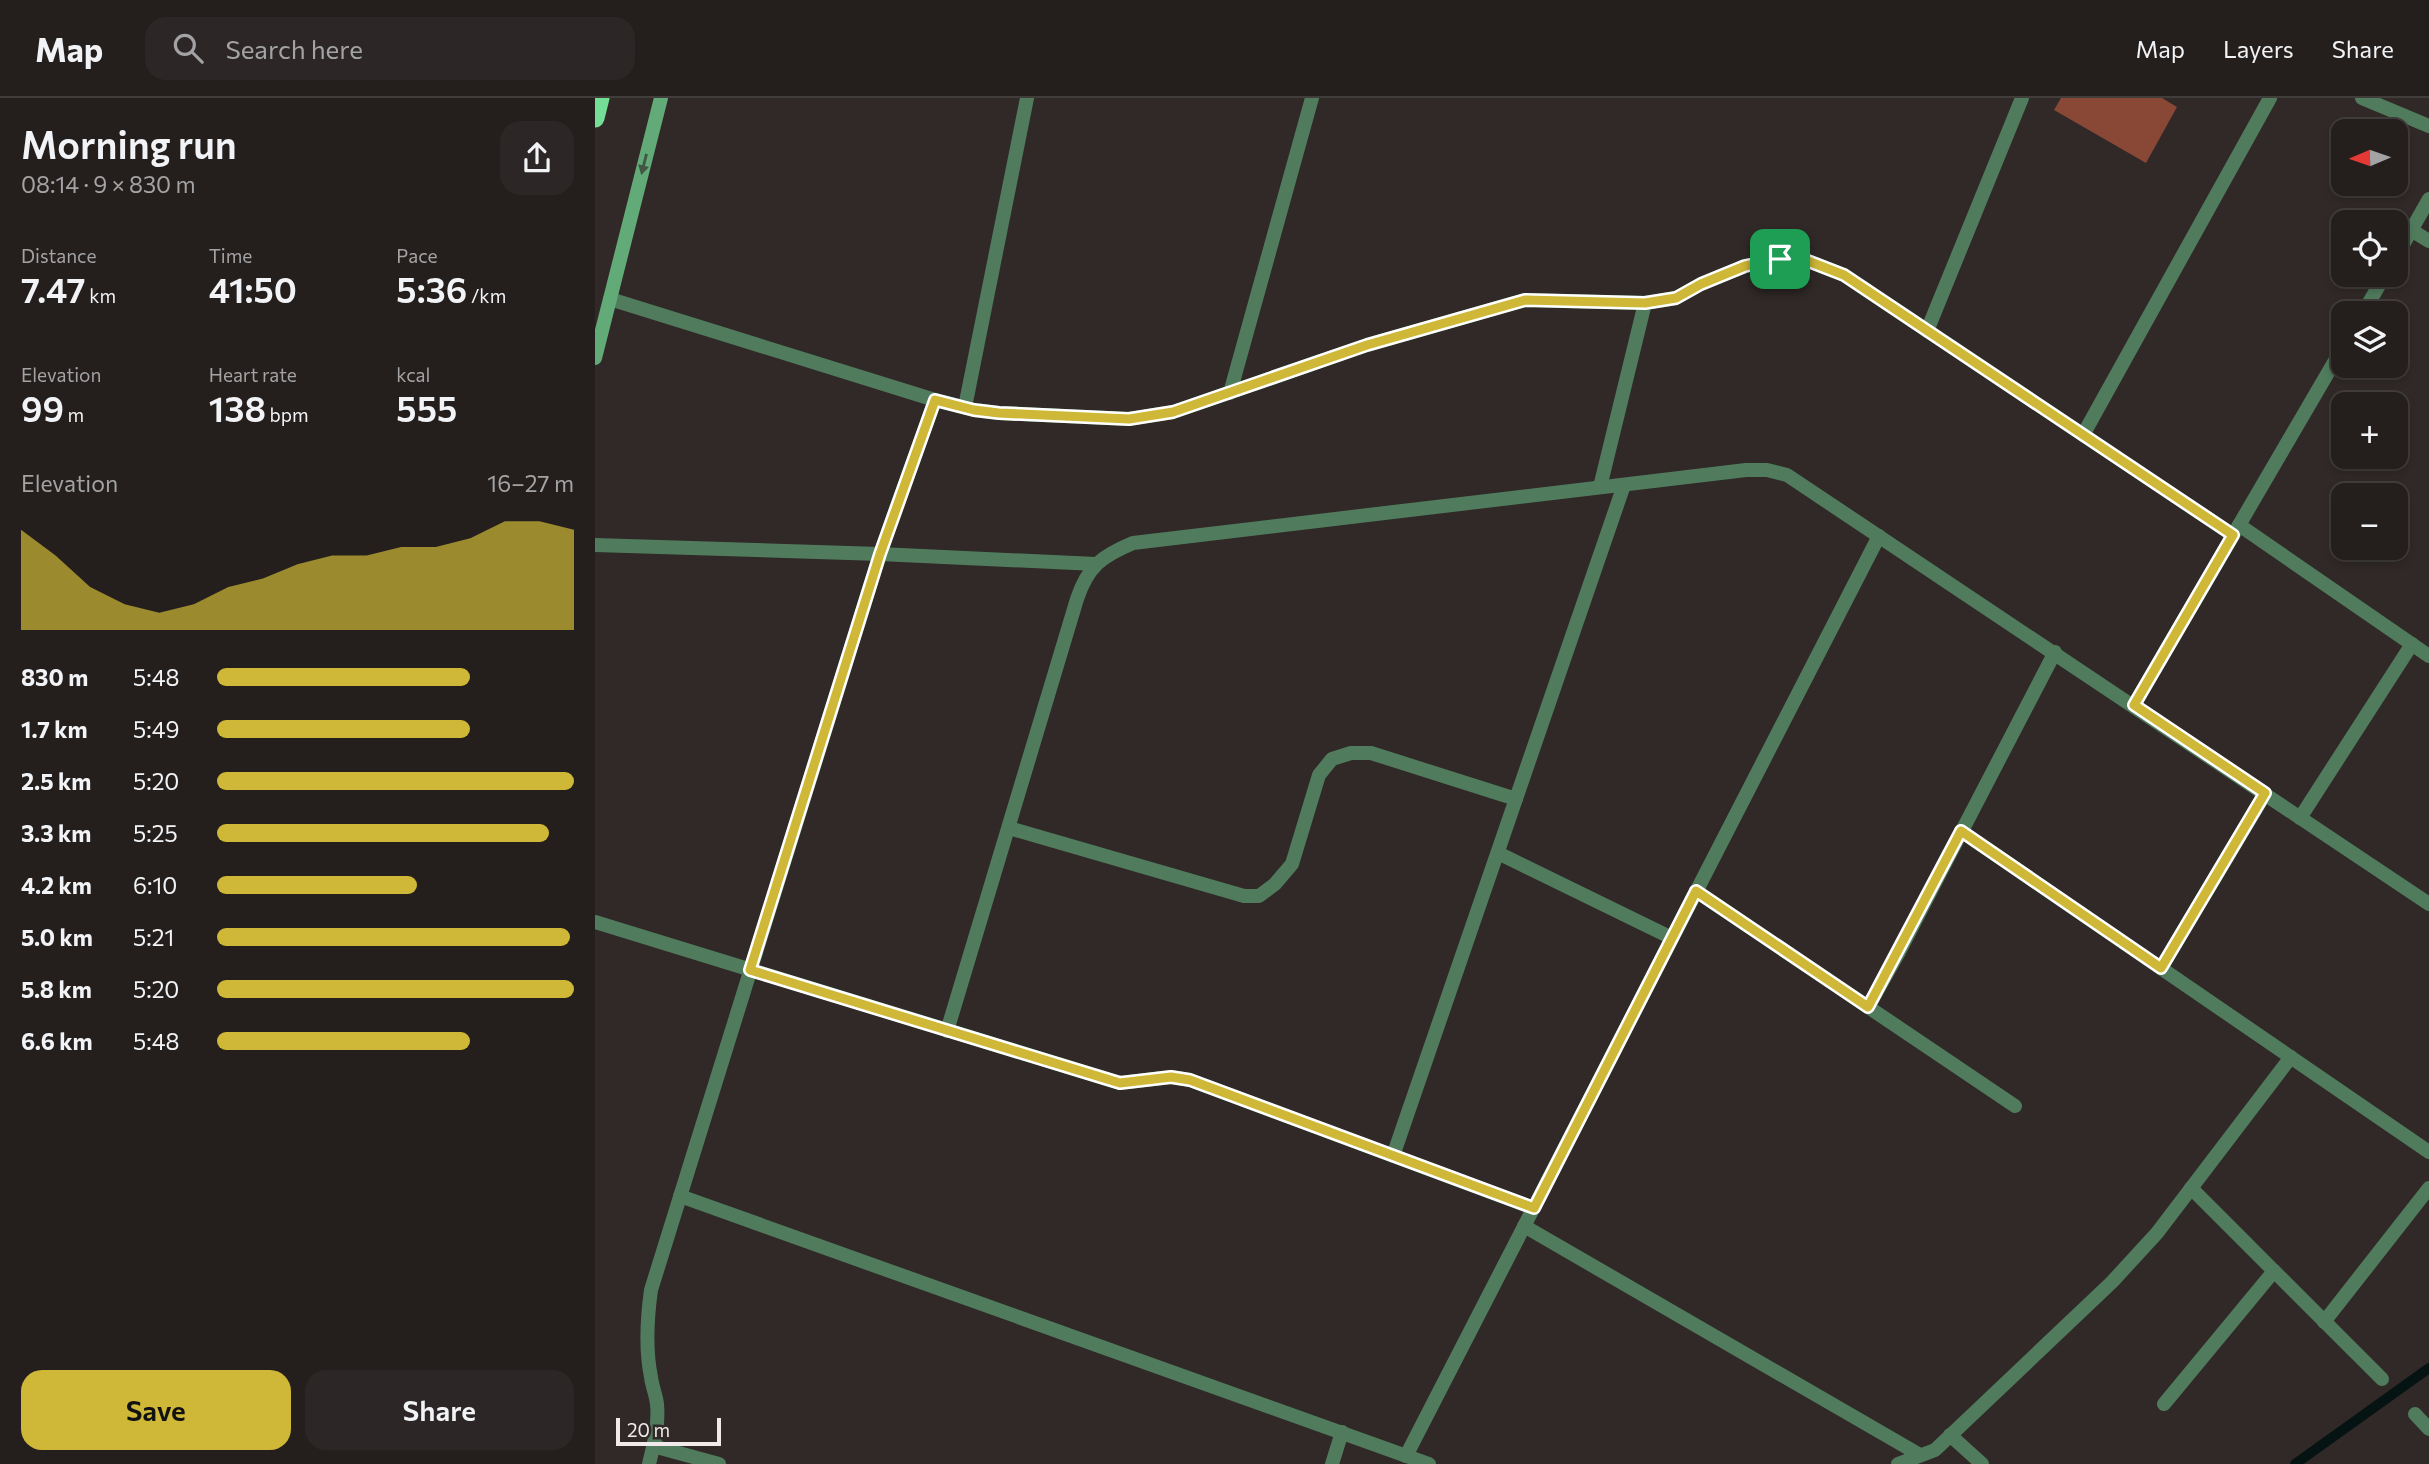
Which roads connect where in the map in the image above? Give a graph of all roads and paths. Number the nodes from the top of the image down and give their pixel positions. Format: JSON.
{"nodes":[{"id":1,"x":600,"y":98,"type":"edge"},
{"id":2,"x":661,"y":98,"type":"edge"},
{"id":3,"x":1027,"y":98,"type":"edge"},
{"id":4,"x":1312,"y":98,"type":"edge"},
{"id":5,"x":2022,"y":98,"type":"edge"},
{"id":6,"x":2270,"y":98,"type":"edge"},
{"id":7,"x":2362,"y":98,"type":"edge"},
{"id":8,"x":595,"y":118,"type":"edge"},
{"id":9,"x":2429,"y":126,"type":"edge"},
{"id":10,"x":2429,"y":200,"type":"edge"},
{"id":11,"x":2411,"y":230,"type":"junction"},
{"id":12,"x":2408,"y":235,"type":"edge"},
{"id":13,"x":2429,"y":241,"type":"edge"},
{"id":14,"x":610,"y":299,"type":"junction"},
{"id":15,"x":1645,"y":303,"type":"junction"},
{"id":16,"x":1927,"y":331,"type":"junction"},
{"id":17,"x":595,"y":358,"type":"edge"},
{"id":18,"x":2331,"y":368,"type":"edge"},
{"id":19,"x":1230,"y":393,"type":"junction"},
{"id":20,"x":935,"y":400,"type":"junction"},
{"id":21,"x":965,"y":407,"type":"junction"},
{"id":22,"x":2083,"y":435,"type":"junction"},
{"id":23,"x":1624,"y":485,"type":"junction"},
{"id":24,"x":1600,"y":488,"type":"junction"},
{"id":25,"x":2236,"y":530,"type":"junction"},
{"id":26,"x":1879,"y":536,"type":"junction"},
{"id":27,"x":595,"y":545,"type":"edge"},
{"id":28,"x":880,"y":554,"type":"junction"},
{"id":29,"x":1096,"y":564,"type":"junction"},
{"id":30,"x":2411,"y":644,"type":"junction"},
{"id":31,"x":2055,"y":652,"type":"junction"},
{"id":32,"x":2429,"y":656,"type":"edge"},
{"id":33,"x":2134,"y":705,"type":"junction"},
{"id":34,"x":2265,"y":793,"type":"junction"},
{"id":35,"x":1516,"y":799,"type":"junction"},
{"id":36,"x":2300,"y":818,"type":"junction"},
{"id":37,"x":1009,"y":828,"type":"junction"},
{"id":38,"x":1961,"y":831,"type":"junction"},
{"id":39,"x":1498,"y":853,"type":"junction"},
{"id":40,"x":1696,"y":891,"type":"junction"},
{"id":41,"x":2429,"y":904,"type":"edge"},
{"id":42,"x":595,"y":922,"type":"edge"},
{"id":43,"x":1672,"y":938,"type":"junction"},
{"id":44,"x":2161,"y":968,"type":"junction"},
{"id":45,"x":750,"y":970,"type":"junction"},
{"id":46,"x":1868,"y":1007,"type":"junction"},
{"id":47,"x":947,"y":1031,"type":"junction"},
{"id":48,"x":2291,"y":1057,"type":"junction"},
{"id":49,"x":2015,"y":1106,"type":"dead end"},
{"id":50,"x":2429,"y":1152,"type":"edge"},
{"id":51,"x":1393,"y":1156,"type":"junction"},
{"id":52,"x":2191,"y":1188,"type":"junction"},
{"id":53,"x":2429,"y":1188,"type":"edge"},
{"id":54,"x":680,"y":1196,"type":"junction"},
{"id":55,"x":1534,"y":1208,"type":"junction"},
{"id":56,"x":1524,"y":1226,"type":"junction"},
{"id":57,"x":2274,"y":1270,"type":"junction"},
{"id":58,"x":2324,"y":1322,"type":"junction"},
{"id":59,"x":2382,"y":1379,"type":"dead end"},
{"id":60,"x":2164,"y":1404,"type":"dead end"},
{"id":61,"x":2415,"y":1414,"type":"dead end"},
{"id":62,"x":2429,"y":1429,"type":"edge"},
{"id":63,"x":1342,"y":1432,"type":"junction"},
{"id":64,"x":1950,"y":1435,"type":"junction"},
{"id":65,"x":653,"y":1446,"type":"junction"},
{"id":66,"x":1406,"y":1455,"type":"junction"},
{"id":67,"x":1920,"y":1455,"type":"junction"},
{"id":68,"x":649,"y":1464,"type":"edge"},
{"id":69,"x":719,"y":1464,"type":"edge"},
{"id":70,"x":1332,"y":1464,"type":"edge"},
{"id":71,"x":1429,"y":1464,"type":"edge"},
{"id":72,"x":1898,"y":1464,"type":"edge"},
{"id":73,"x":1982,"y":1464,"type":"edge"}],
"edges":[{"from":1,"to":8,"type":"highway"},
{"from":2,"to":14,"type":"main road","one_way":true},
{"from":3,"to":21,"type":"street"},
{"from":4,"to":19,"type":"street"},
{"from":5,"to":16,"type":"street"},
{"from":6,"to":22,"type":"street"},
{"from":7,"to":9,"type":"street"},
{"from":10,"to":11,"type":"street"},
{"from":11,"to":12,"type":"street"},
{"from":11,"to":13,"type":"street"},
{"from":14,"to":17,"type":"main road"},
{"from":14,"to":20,"type":"street"},
{"from":15,"to":16,"type":"street"},
{"from":15,"to":19,"type":"street"},
{"from":15,"to":24,"type":"street"},
{"from":16,"to":22,"type":"street"},
{"from":18,"to":25,"type":"street"},
{"from":19,"to":21,"type":"street"},
{"from":20,"to":21,"type":"street"},
{"from":20,"to":28,"type":"street"},
{"from":22,"to":25,"type":"street"},
{"from":23,"to":24,"type":"street"},
{"from":23,"to":26,"type":"street"},
{"from":23,"to":35,"type":"street"},
{"from":24,"to":29,"type":"street"},
{"from":25,"to":30,"type":"street"},
{"from":25,"to":33,"type":"street"},
{"from":26,"to":31,"type":"street"},
{"from":26,"to":40,"type":"street"},
{"from":27,"to":28,"type":"street"},
{"from":28,"to":29,"type":"street"},
{"from":28,"to":45,"type":"street"},
{"from":29,"to":37,"type":"street"},
{"from":30,"to":32,"type":"street"},
{"from":30,"to":36,"type":"street"},
{"from":31,"to":33,"type":"street"},
{"from":31,"to":38,"type":"street"},
{"from":33,"to":34,"type":"street"},
{"from":34,"to":36,"type":"street"},
{"from":34,"to":44,"type":"street"},
{"from":35,"to":37,"type":"street"},
{"from":35,"to":39,"type":"street"},
{"from":36,"to":41,"type":"street"},
{"from":37,"to":47,"type":"street"},
{"from":38,"to":44,"type":"street"},
{"from":38,"to":46,"type":"street"},
{"from":39,"to":43,"type":"street"},
{"from":39,"to":51,"type":"street"},
{"from":40,"to":43,"type":"street"},
{"from":40,"to":46,"type":"street"},
{"from":42,"to":45,"type":"street"},
{"from":43,"to":55,"type":"street"},
{"from":44,"to":48,"type":"street"},
{"from":45,"to":47,"type":"street"},
{"from":45,"to":54,"type":"street"},
{"from":46,"to":49,"type":"street"},
{"from":47,"to":51,"type":"street"},
{"from":48,"to":50,"type":"street"},
{"from":48,"to":52,"type":"street"},
{"from":51,"to":55,"type":"street"},
{"from":52,"to":57,"type":"street"},
{"from":52,"to":64,"type":"street"},
{"from":53,"to":58,"type":"street"},
{"from":54,"to":63,"type":"street"},
{"from":54,"to":65,"type":"street"},
{"from":55,"to":56,"type":"street"},
{"from":56,"to":66,"type":"street"},
{"from":56,"to":67,"type":"street"},
{"from":57,"to":58,"type":"street"},
{"from":57,"to":60,"type":"street"},
{"from":58,"to":59,"type":"street"},
{"from":61,"to":62,"type":"street"},
{"from":63,"to":66,"type":"street"},
{"from":63,"to":70,"type":"street"},
{"from":64,"to":67,"type":"street"},
{"from":64,"to":73,"type":"street"},
{"from":65,"to":68,"type":"street"},
{"from":65,"to":69,"type":"street"},
{"from":66,"to":71,"type":"street"},
{"from":67,"to":72,"type":"street"}]}
